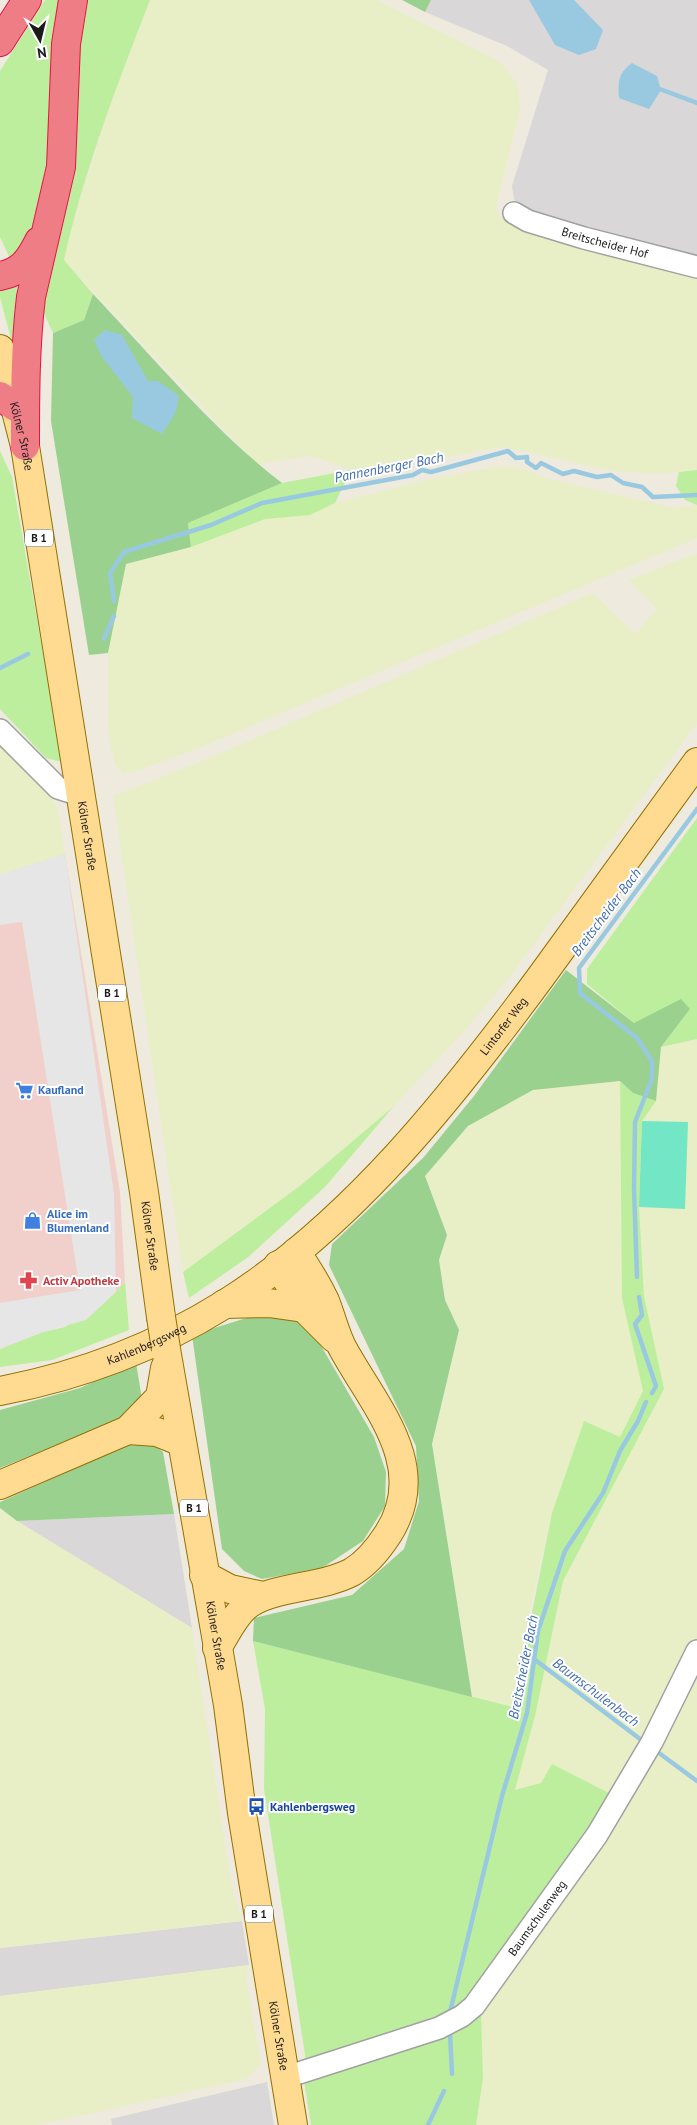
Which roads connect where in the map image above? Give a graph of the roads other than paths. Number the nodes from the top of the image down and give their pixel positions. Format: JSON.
{"nodes":[{"id":1,"x":6,"y":0,"type":"edge"},
{"id":2,"x":27,"y":0,"type":"edge"},
{"id":3,"x":73,"y":0,"type":"edge"},
{"id":4,"x":0,"y":10,"type":"edge"},
{"id":5,"x":0,"y":42,"type":"edge"},
{"id":6,"x":514,"y":213,"type":"dead end"},
{"id":7,"x":49,"y":222,"type":"junction"},
{"id":8,"x":697,"y":267,"type":"edge"},
{"id":9,"x":0,"y":276,"type":"edge"},
{"id":10,"x":0,"y":349,"type":"edge"},
{"id":11,"x":7,"y":401,"type":"edge"},
{"id":12,"x":25,"y":446,"type":"junction"},
{"id":13,"x":0,"y":730,"type":"edge"},
{"id":14,"x":697,"y":762,"type":"edge"},
{"id":15,"x":80,"y":795,"type":"junction"},
{"id":16,"x":287,"y":1259,"type":"junction"},
{"id":17,"x":224,"y":1304,"type":"junction"},
{"id":18,"x":304,"y":1308,"type":"junction"},
{"id":19,"x":342,"y":1346,"type":"junction"},
{"id":20,"x":166,"y":1349,"type":"junction"},
{"id":21,"x":0,"y":1391,"type":"edge"},
{"id":22,"x":128,"y":1430,"type":"junction"},
{"id":23,"x":182,"y":1442,"type":"junction"},
{"id":24,"x":0,"y":1485,"type":"edge"},
{"id":25,"x":204,"y":1575,"type":"junction"},
{"id":26,"x":263,"y":1596,"type":"junction"},
{"id":27,"x":218,"y":1648,"type":"junction"},
{"id":28,"x":697,"y":1650,"type":"edge"},
{"id":29,"x":285,"y":2075,"type":"junction"},
{"id":30,"x":293,"y":2125,"type":"edge"}],
"edges":[{"from":1,"to":4,"type":"highway"},
{"from":2,"to":5,"type":"highway"},
{"from":3,"to":7,"type":"highway"},
{"from":6,"to":8,"type":"street","name":"Breitscheider Hof"},
{"from":7,"to":9,"type":"highway"},
{"from":7,"to":12,"type":"highway"},
{"from":10,"to":11,"type":"main road","name":"Kölner Straße","number":"B 1"},
{"from":11,"to":12,"type":"main road","name":"Kölner Straße","number":"B 1"},
{"from":12,"to":15,"type":"main road","name":"Kölner Straße","number":"B 1"},
{"from":13,"to":15,"type":"street"},
{"from":14,"to":16,"type":"main road","name":"Lintorfer Weg"},
{"from":15,"to":20,"type":"main road","name":"Kölner Straße","number":"B 1","bridge":true},
{"from":16,"to":17,"type":"main road","name":"Kahlenbergsweg"},
{"from":16,"to":18,"type":"main road"},
{"from":16,"to":19,"type":"main road"},
{"from":17,"to":18,"type":"main road"},
{"from":17,"to":21,"type":"main road","name":"Kahlenbergsweg"},
{"from":18,"to":19,"type":"main road"},
{"from":19,"to":26,"type":"main road"},
{"from":20,"to":22,"type":"main road"},
{"from":20,"to":23,"type":"main road","name":"Kölner Straße","number":"B 1"},
{"from":22,"to":23,"type":"main road"},
{"from":22,"to":24,"type":"main road"},
{"from":23,"to":25,"type":"main road","name":"Kölner Straße","number":"B 1"},
{"from":25,"to":26,"type":"main road"},
{"from":25,"to":27,"type":"main road","name":"Kölner Straße","number":"B 1"},
{"from":26,"to":27,"type":"main road"},
{"from":27,"to":29,"type":"main road","name":"Kölner Straße","number":"B 1"},
{"from":28,"to":29,"type":"street","name":"Baumschulenweg"},
{"from":29,"to":30,"type":"main road","name":"Kölner Straße","number":"B 1"}]}
